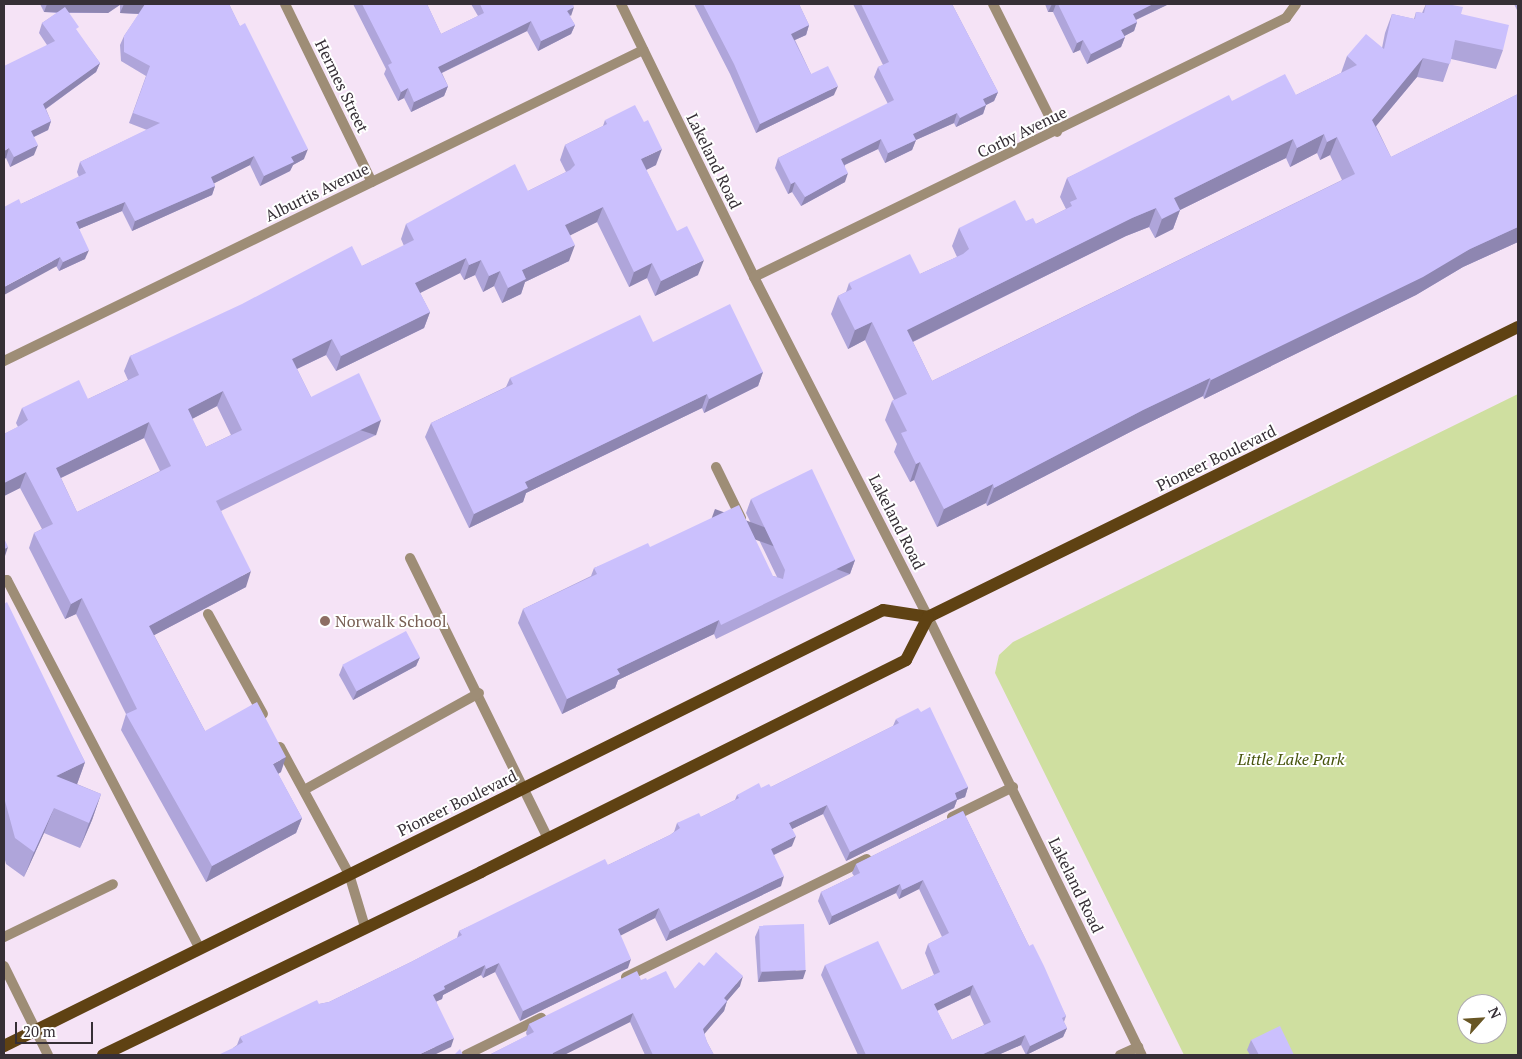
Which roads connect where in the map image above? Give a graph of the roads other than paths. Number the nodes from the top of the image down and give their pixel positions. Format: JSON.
{"nodes":[{"id":1,"x":285,"y":4,"type":"edge"},
{"id":2,"x":621,"y":4,"type":"edge"},
{"id":3,"x":993,"y":4,"type":"edge"},
{"id":4,"x":1296,"y":4,"type":"edge"},
{"id":5,"x":643,"y":50,"type":"junction"},
{"id":6,"x":1057,"y":132,"type":"junction"},
{"id":7,"x":372,"y":182,"type":"junction"},
{"id":8,"x":754,"y":277,"type":"junction"},
{"id":9,"x":1518,"y":327,"type":"edge"},
{"id":10,"x":4,"y":361,"type":"edge"},
{"id":11,"x":716,"y":467,"type":"dead end"},
{"id":12,"x":745,"y":527,"type":"edge"},
{"id":13,"x":410,"y":558,"type":"dead end"},
{"id":14,"x":4,"y":582,"type":"edge"},
{"id":15,"x":208,"y":614,"type":"edge"},
{"id":16,"x":928,"y":617,"type":"junction"},
{"id":17,"x":479,"y":693,"type":"junction"},
{"id":18,"x":525,"y":787,"type":"junction"},
{"id":19,"x":1013,"y":787,"type":"junction"},
{"id":20,"x":304,"y":790,"type":"junction"},
{"id":21,"x":941,"y":822,"type":"edge"},
{"id":22,"x":548,"y":838,"type":"junction"},
{"id":23,"x":878,"y":853,"type":"edge"},
{"id":24,"x":350,"y":874,"type":"junction"},
{"id":25,"x":113,"y":884,"type":"dead end"},
{"id":26,"x":365,"y":927,"type":"junction"},
{"id":27,"x":4,"y":937,"type":"edge"},
{"id":28,"x":200,"y":949,"type":"junction"},
{"id":29,"x":4,"y":966,"type":"edge"},
{"id":30,"x":618,"y":981,"type":"edge"},
{"id":31,"x":556,"y":1011,"type":"edge"},
{"id":32,"x":36,"y":1031,"type":"junction"},
{"id":33,"x":4,"y":1046,"type":"edge"},
{"id":34,"x":1140,"y":1051,"type":"edge"},
{"id":35,"x":48,"y":1055,"type":"edge"},
{"id":36,"x":103,"y":1055,"type":"edge"},
{"id":37,"x":466,"y":1055,"type":"edge"},
{"id":38,"x":1120,"y":1055,"type":"edge"}],
"edges":[{"from":1,"to":7,"type":"street","name":"Hermes Street"},
{"from":2,"to":5,"type":"street","name":"Lakeland Road"},
{"from":3,"to":6,"type":"street"},
{"from":4,"to":6,"type":"street","name":"Corby Avenue"},
{"from":5,"to":7,"type":"street","name":"Alburtis Avenue"},
{"from":5,"to":8,"type":"street","name":"Lakeland Road"},
{"from":6,"to":8,"type":"street","name":"Corby Avenue"},
{"from":7,"to":10,"type":"street","name":"Alburtis Avenue"},
{"from":8,"to":16,"type":"street","name":"Lakeland Road"},
{"from":9,"to":16,"type":"main road","name":"Pioneer Boulevard"},
{"from":11,"to":12,"type":"street"},
{"from":13,"to":17,"type":"street"},
{"from":14,"to":28,"type":"street"},
{"from":15,"to":20,"type":"street"},
{"from":16,"to":18,"type":"main road","name":"Pioneer Boulevard"},
{"from":16,"to":19,"type":"street","name":"Lakeland Road"},
{"from":16,"to":22,"type":"main road"},
{"from":17,"to":18,"type":"street"},
{"from":17,"to":20,"type":"street"},
{"from":18,"to":22,"type":"street"},
{"from":18,"to":24,"type":"main road","name":"Pioneer Boulevard"},
{"from":19,"to":21,"type":"street"},
{"from":19,"to":34,"type":"street","name":"Lakeland Road"},
{"from":20,"to":24,"type":"street"},
{"from":22,"to":26,"type":"main road"},
{"from":23,"to":30,"type":"street"},
{"from":24,"to":26,"type":"street"},
{"from":24,"to":28,"type":"main road","name":"Pioneer Boulevard"},
{"from":25,"to":27,"type":"street"},
{"from":26,"to":36,"type":"main road"},
{"from":28,"to":32,"type":"main road","name":"Pioneer Boulevard"},
{"from":29,"to":32,"type":"street"},
{"from":31,"to":37,"type":"street"},
{"from":32,"to":33,"type":"main road","name":"Pioneer Boulevard"},
{"from":32,"to":35,"type":"street"},
{"from":34,"to":38,"type":"street"}]}
